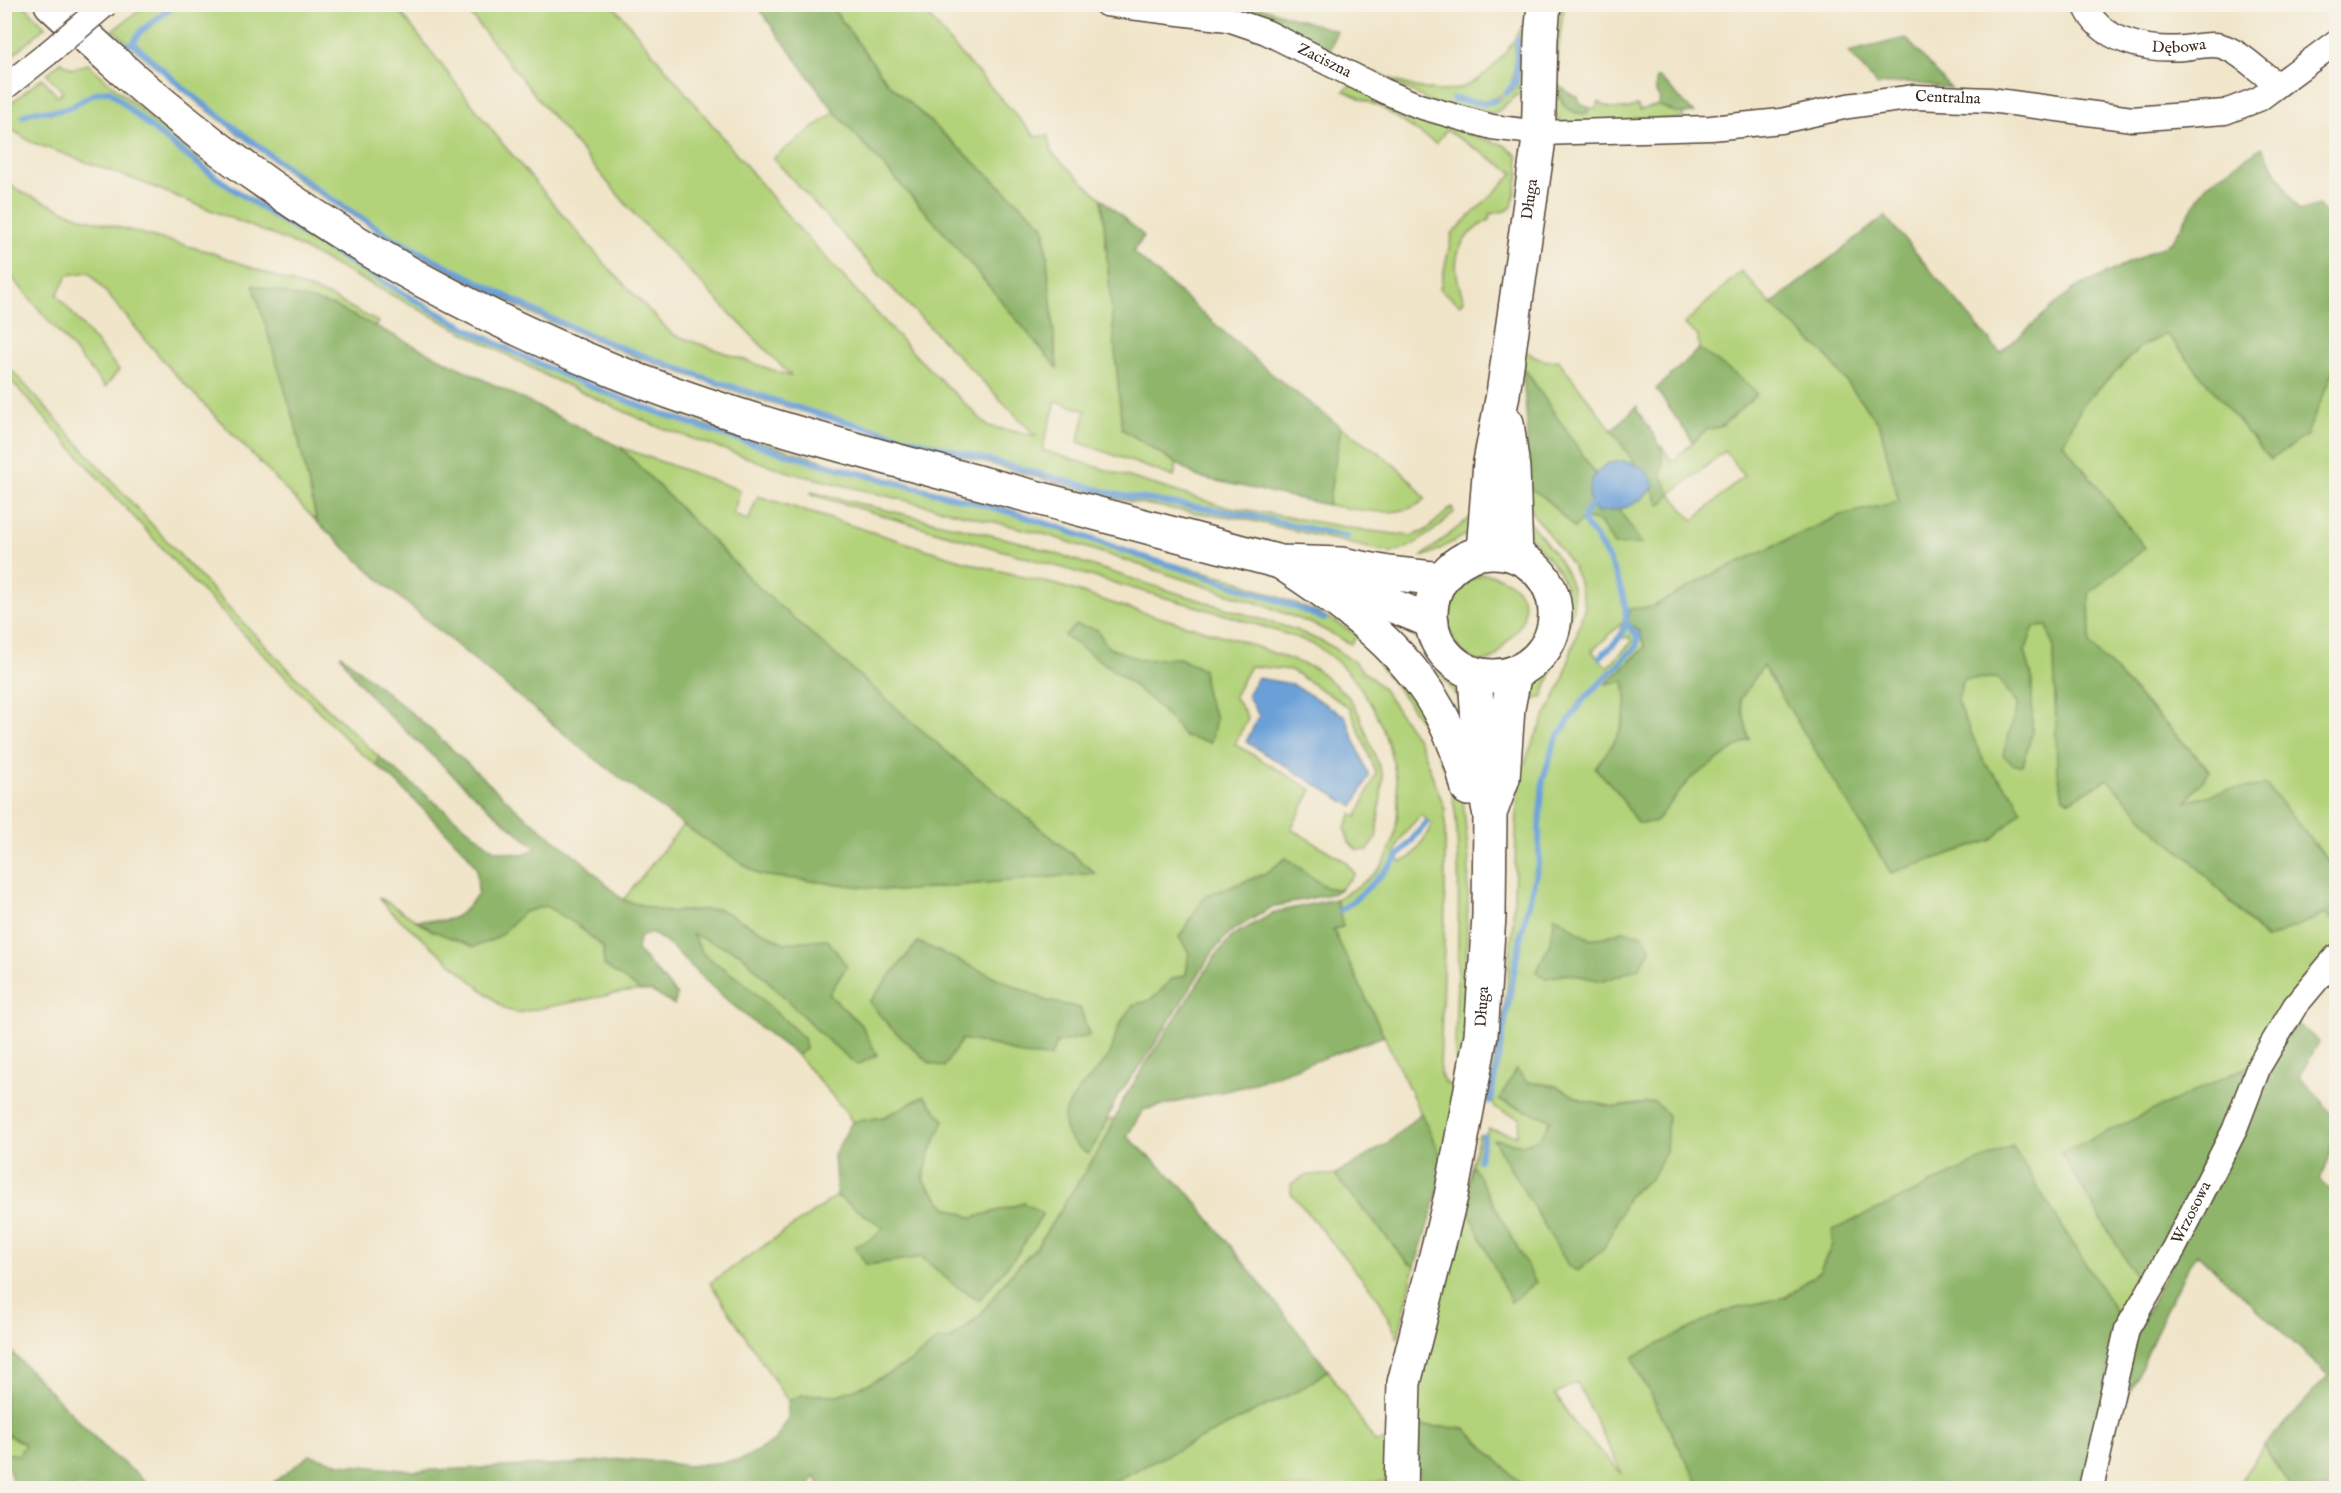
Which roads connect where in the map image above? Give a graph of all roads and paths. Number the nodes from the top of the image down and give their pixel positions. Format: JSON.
{"nodes":[{"id":1,"x":51,"y":4,"type":"edge"},
{"id":2,"x":106,"y":4,"type":"edge"},
{"id":3,"x":1106,"y":4,"type":"edge"},
{"id":4,"x":1544,"y":4,"type":"edge"},
{"id":5,"x":2085,"y":4,"type":"edge"},
{"id":6,"x":2337,"y":42,"type":"edge"},
{"id":7,"x":2278,"y":84,"type":"junction"},
{"id":8,"x":4,"y":88,"type":"edge"},
{"id":9,"x":1539,"y":133,"type":"junction"},
{"id":10,"x":1503,"y":394,"type":"junction"},
{"id":11,"x":1483,"y":552,"type":"junction"},
{"id":12,"x":1516,"y":556,"type":"junction"},
{"id":13,"x":1280,"y":562,"type":"junction"},
{"id":14,"x":1442,"y":579,"type":"junction"},
{"id":15,"x":1313,"y":584,"type":"junction"},
{"id":16,"x":1432,"y":622,"type":"junction"},
{"id":17,"x":1515,"y":672,"type":"junction"},
{"id":18,"x":1475,"y":675,"type":"junction"},
{"id":19,"x":1490,"y":827,"type":"junction"},
{"id":20,"x":2337,"y":957,"type":"edge"},
{"id":21,"x":1401,"y":1488,"type":"edge"},
{"id":22,"x":2091,"y":1488,"type":"edge"}],
"edges":[{"from":1,"to":13,"type":"main road"},
{"from":2,"to":8,"type":"street","bridge":true},
{"from":3,"to":9,"type":"street","name":"Zaciszna"},
{"from":4,"to":9,"type":"main road","name":"Długa"},
{"from":5,"to":7,"type":"street","name":"Dębowa"},
{"from":6,"to":7,"type":"street","name":"Centralna"},
{"from":7,"to":9,"type":"street","name":"Centralna"},
{"from":9,"to":10,"type":"main road","name":"Długa"},
{"from":10,"to":11,"type":"main road","name":"Długa"},
{"from":10,"to":12,"type":"main road","name":"Długa"},
{"from":11,"to":12,"type":"main road"},
{"from":11,"to":14,"type":"main road"},
{"from":12,"to":17,"type":"main road"},
{"from":13,"to":14,"type":"main road"},
{"from":13,"to":15,"type":"main road"},
{"from":14,"to":16,"type":"main road"},
{"from":15,"to":16,"type":"main road"},
{"from":15,"to":19,"type":"main road"},
{"from":16,"to":18,"type":"main road"},
{"from":17,"to":18,"type":"main road"},
{"from":17,"to":19,"type":"main road","name":"Długa"},
{"from":18,"to":19,"type":"main road","name":"Długa"},
{"from":19,"to":21,"type":"main road","name":"Długa"},
{"from":20,"to":22,"type":"street","name":"Wrzosowa"}]}
